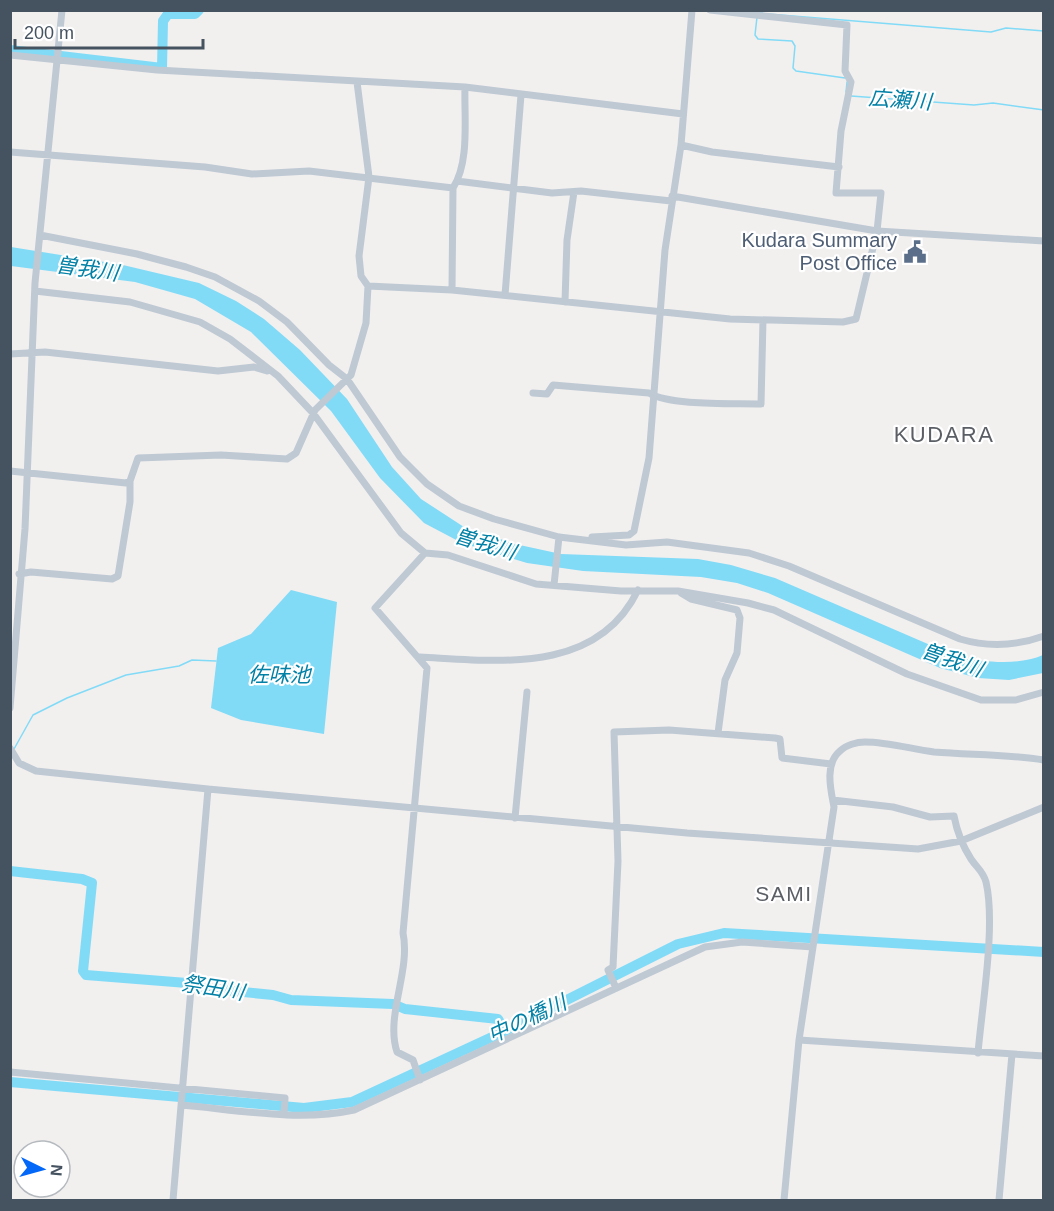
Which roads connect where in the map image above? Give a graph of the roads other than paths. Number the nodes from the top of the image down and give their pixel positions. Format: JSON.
{"nodes":[{"id":1,"x":62,"y":10,"type":"edge"},
{"id":2,"x":692,"y":10,"type":"edge"},
{"id":3,"x":710,"y":10,"type":"edge"},
{"id":4,"x":10,"y":55,"type":"edge"},
{"id":5,"x":57,"y":60,"type":"junction"},
{"id":6,"x":357,"y":82,"type":"junction"},
{"id":7,"x":465,"y":87,"type":"junction"},
{"id":8,"x":521,"y":95,"type":"junction"},
{"id":9,"x":684,"y":114,"type":"junction"},
{"id":10,"x":681,"y":145,"type":"junction"},
{"id":11,"x":10,"y":152,"type":"edge"},
{"id":12,"x":47,"y":153,"type":"junction"},
{"id":13,"x":838,"y":167,"type":"junction"},
{"id":14,"x":369,"y":177,"type":"junction"},
{"id":15,"x":455,"y":184,"type":"junction"},
{"id":16,"x":512,"y":188,"type":"junction"},
{"id":17,"x":574,"y":192,"type":"junction"},
{"id":18,"x":672,"y":199,"type":"junction"},
{"id":19,"x":877,"y":231,"type":"junction"},
{"id":20,"x":40,"y":236,"type":"junction"},
{"id":21,"x":1044,"y":241,"type":"edge"},
{"id":22,"x":368,"y":286,"type":"junction"},
{"id":23,"x":35,"y":287,"type":"junction"},
{"id":24,"x":452,"y":290,"type":"junction"},
{"id":25,"x":505,"y":295,"type":"junction"},
{"id":26,"x":565,"y":302,"type":"junction"},
{"id":27,"x":660,"y":313,"type":"junction"},
{"id":28,"x":763,"y":320,"type":"junction"},
{"id":29,"x":10,"y":354,"type":"edge"},
{"id":30,"x":30,"y":354,"type":"junction"},
{"id":31,"x":278,"y":376,"type":"junction"},
{"id":32,"x":345,"y":381,"type":"junction"},
{"id":33,"x":533,"y":393,"type":"dead end"},
{"id":34,"x":652,"y":395,"type":"junction"},
{"id":35,"x":314,"y":412,"type":"junction"},
{"id":36,"x":10,"y":471,"type":"edge"},
{"id":37,"x":27,"y":472,"type":"junction"},
{"id":38,"x":130,"y":481,"type":"junction"},
{"id":39,"x":574,"y":538,"type":"junction"},
{"id":40,"x":558,"y":540,"type":"junction"},
{"id":41,"x":425,"y":553,"type":"junction"},
{"id":42,"x":20,"y":574,"type":"junction"},
{"id":43,"x":554,"y":583,"type":"junction"},
{"id":44,"x":638,"y":590,"type":"junction"},
{"id":45,"x":678,"y":591,"type":"junction"},
{"id":46,"x":1044,"y":636,"type":"edge"},
{"id":47,"x":420,"y":657,"type":"junction"},
{"id":48,"x":526,"y":692,"type":"dead end"},
{"id":49,"x":1044,"y":692,"type":"edge"},
{"id":50,"x":10,"y":708,"type":"edge"},
{"id":51,"x":718,"y":733,"type":"junction"},
{"id":52,"x":10,"y":748,"type":"edge"},
{"id":53,"x":1044,"y":760,"type":"edge"},
{"id":54,"x":831,"y":764,"type":"junction"},
{"id":55,"x":208,"y":789,"type":"junction"},
{"id":56,"x":833,"y":800,"type":"junction"},
{"id":57,"x":1044,"y":807,"type":"edge"},
{"id":58,"x":415,"y":808,"type":"junction"},
{"id":59,"x":515,"y":818,"type":"junction"},
{"id":60,"x":617,"y":827,"type":"junction"},
{"id":61,"x":961,"y":841,"type":"junction"},
{"id":62,"x":827,"y":844,"type":"junction"},
{"id":63,"x":813,"y":947,"type":"junction"},
{"id":64,"x":616,"y":988,"type":"junction"},
{"id":65,"x":799,"y":1040,"type":"junction"},
{"id":66,"x":978,"y":1053,"type":"junction"},
{"id":67,"x":1012,"y":1054,"type":"junction"},
{"id":68,"x":1044,"y":1056,"type":"edge"},
{"id":69,"x":10,"y":1072,"type":"edge"},
{"id":70,"x":420,"y":1080,"type":"junction"},
{"id":71,"x":183,"y":1089,"type":"junction"},
{"id":72,"x":182,"y":1104,"type":"junction"},
{"id":73,"x":284,"y":1113,"type":"junction"},
{"id":74,"x":173,"y":1200,"type":"edge"},
{"id":75,"x":784,"y":1200,"type":"edge"},
{"id":76,"x":999,"y":1200,"type":"edge"}],
"edges":[{"from":1,"to":5,"type":"street"},
{"from":2,"to":9,"type":"street"},
{"from":3,"to":13,"type":"street"},
{"from":4,"to":5,"type":"street"},
{"from":5,"to":6,"type":"street"},
{"from":5,"to":12,"type":"street"},
{"from":6,"to":7,"type":"street"},
{"from":6,"to":14,"type":"street"},
{"from":7,"to":8,"type":"street"},
{"from":7,"to":15,"type":"street"},
{"from":8,"to":9,"type":"street"},
{"from":8,"to":16,"type":"street"},
{"from":9,"to":10,"type":"street"},
{"from":10,"to":13,"type":"street"},
{"from":10,"to":18,"type":"street"},
{"from":11,"to":12,"type":"street"},
{"from":12,"to":14,"type":"street"},
{"from":12,"to":20,"type":"street"},
{"from":13,"to":19,"type":"street"},
{"from":14,"to":15,"type":"street"},
{"from":14,"to":22,"type":"street"},
{"from":15,"to":16,"type":"street"},
{"from":15,"to":24,"type":"street"},
{"from":16,"to":17,"type":"street"},
{"from":16,"to":25,"type":"street"},
{"from":17,"to":18,"type":"street"},
{"from":17,"to":26,"type":"street"},
{"from":18,"to":19,"type":"street"},
{"from":18,"to":27,"type":"street"},
{"from":19,"to":21,"type":"street"},
{"from":19,"to":28,"type":"street"},
{"from":20,"to":23,"type":"street"},
{"from":20,"to":32,"type":"street"},
{"from":22,"to":24,"type":"street"},
{"from":22,"to":32,"type":"street"},
{"from":23,"to":30,"type":"street"},
{"from":23,"to":31,"type":"street"},
{"from":24,"to":25,"type":"street"},
{"from":25,"to":26,"type":"street"},
{"from":26,"to":27,"type":"street"},
{"from":27,"to":28,"type":"street"},
{"from":27,"to":34,"type":"street"},
{"from":28,"to":34,"type":"street"},
{"from":29,"to":30,"type":"street"},
{"from":30,"to":31,"type":"street"},
{"from":30,"to":37,"type":"street"},
{"from":31,"to":35,"type":"street"},
{"from":32,"to":35,"type":"street"},
{"from":32,"to":40,"type":"street"},
{"from":33,"to":34,"type":"street"},
{"from":34,"to":39,"type":"street"},
{"from":35,"to":38,"type":"street"},
{"from":35,"to":41,"type":"street"},
{"from":36,"to":37,"type":"street"},
{"from":37,"to":38,"type":"street"},
{"from":37,"to":42,"type":"street"},
{"from":38,"to":42,"type":"street"},
{"from":39,"to":40,"type":"street"},
{"from":39,"to":46,"type":"street"},
{"from":40,"to":43,"type":"street"},
{"from":41,"to":43,"type":"street"},
{"from":41,"to":47,"type":"street"},
{"from":42,"to":50,"type":"street"},
{"from":43,"to":44,"type":"street"},
{"from":44,"to":45,"type":"street"},
{"from":44,"to":47,"type":"street"},
{"from":45,"to":49,"type":"street"},
{"from":45,"to":51,"type":"street"},
{"from":47,"to":58,"type":"street"},
{"from":48,"to":59,"type":"street"},
{"from":51,"to":54,"type":"street"},
{"from":51,"to":60,"type":"street"},
{"from":52,"to":55,"type":"street"},
{"from":53,"to":54,"type":"street"},
{"from":54,"to":56,"type":"street"},
{"from":55,"to":58,"type":"street"},
{"from":55,"to":71,"type":"street"},
{"from":56,"to":61,"type":"street"},
{"from":56,"to":62,"type":"street"},
{"from":57,"to":61,"type":"street"},
{"from":58,"to":59,"type":"street"},
{"from":58,"to":70,"type":"street"},
{"from":59,"to":60,"type":"street"},
{"from":60,"to":62,"type":"street"},
{"from":60,"to":64,"type":"street"},
{"from":61,"to":62,"type":"street"},
{"from":61,"to":66,"type":"street"},
{"from":62,"to":63,"type":"street"},
{"from":63,"to":64,"type":"street"},
{"from":63,"to":65,"type":"street"},
{"from":64,"to":70,"type":"street"},
{"from":65,"to":66,"type":"street"},
{"from":65,"to":75,"type":"street"},
{"from":66,"to":67,"type":"street"},
{"from":67,"to":68,"type":"street"},
{"from":67,"to":76,"type":"street"},
{"from":69,"to":71,"type":"street"},
{"from":70,"to":73,"type":"street"},
{"from":71,"to":72,"type":"street"},
{"from":71,"to":73,"type":"street"},
{"from":72,"to":73,"type":"street"},
{"from":72,"to":74,"type":"street"}]}
